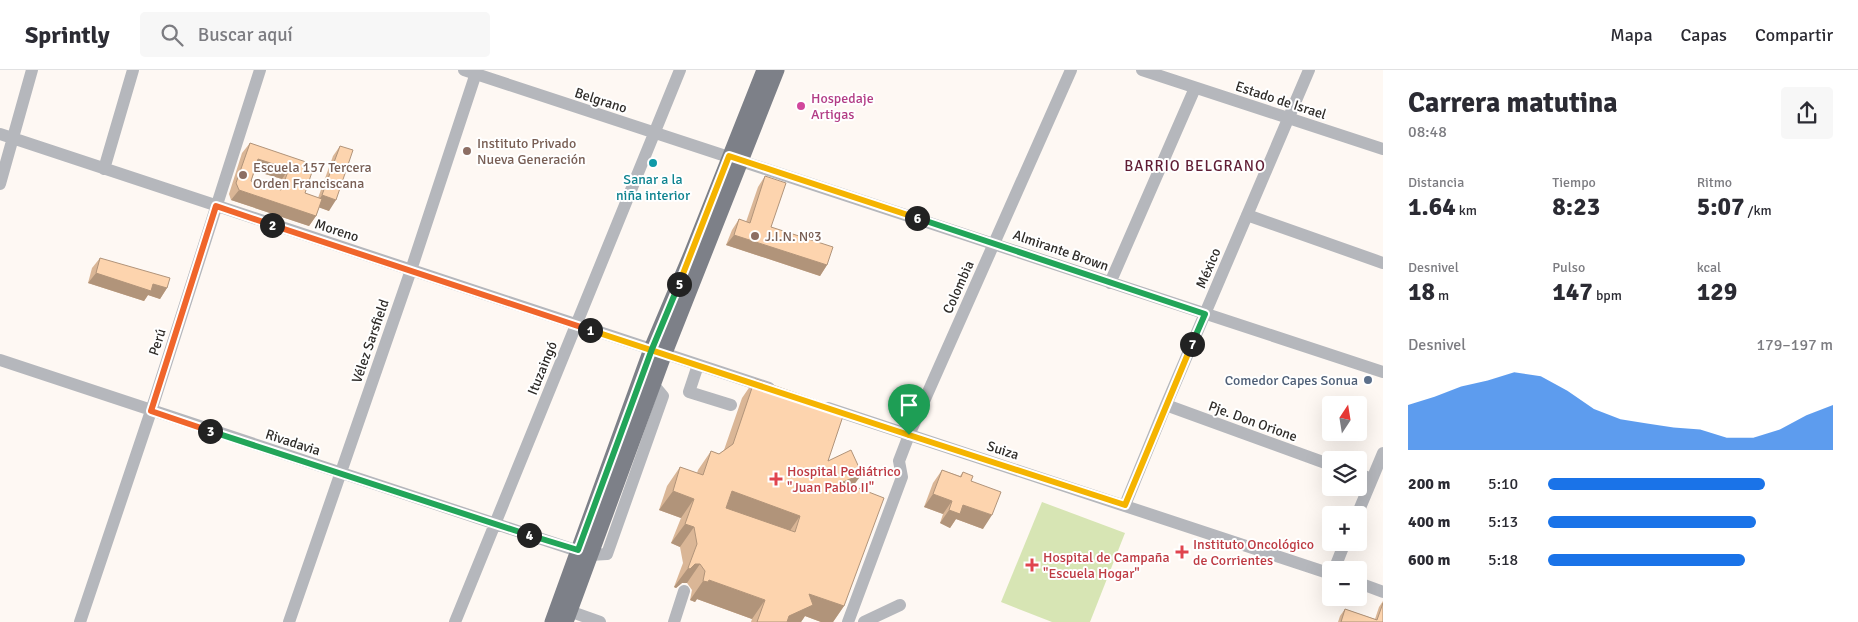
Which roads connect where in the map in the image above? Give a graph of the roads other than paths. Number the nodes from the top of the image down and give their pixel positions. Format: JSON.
{"nodes":[{"id":1,"x":32,"y":70,"type":"edge"},
{"id":2,"x":133,"y":70,"type":"edge"},
{"id":3,"x":260,"y":70,"type":"edge"},
{"id":4,"x":464,"y":70,"type":"edge"},
{"id":5,"x":680,"y":70,"type":"edge"},
{"id":6,"x":764,"y":70,"type":"edge"},
{"id":7,"x":777,"y":70,"type":"edge"},
{"id":8,"x":1071,"y":70,"type":"edge"},
{"id":9,"x":1142,"y":70,"type":"edge"},
{"id":10,"x":1309,"y":70,"type":"edge"},
{"id":11,"x":477,"y":72,"type":"edge"},
{"id":12,"x":1195,"y":88,"type":"junction"},
{"id":13,"x":1290,"y":118,"type":"junction"},
{"id":14,"x":654,"y":134,"type":"junction"},
{"id":15,"x":6,"y":136,"type":"edge"},
{"id":16,"x":1383,"y":149,"type":"edge"},
{"id":17,"x":736,"y":158,"type":"junction"},
{"id":18,"x":104,"y":169,"type":"junction"},
{"id":19,"x":0,"y":184,"type":"edge"},
{"id":20,"x":216,"y":206,"type":"junction"},
{"id":21,"x":1247,"y":215,"type":"junction"},
{"id":22,"x":994,"y":243,"type":"junction"},
{"id":23,"x":1383,"y":263,"type":"edge"},
{"id":24,"x":411,"y":270,"type":"junction"},
{"id":25,"x":1110,"y":283,"type":"junction"},
{"id":26,"x":1205,"y":314,"type":"junction"},
{"id":27,"x":576,"y":326,"type":"junction"},
{"id":28,"x":658,"y":351,"type":"junction"},
{"id":29,"x":0,"y":360,"type":"edge"},
{"id":30,"x":698,"y":364,"type":"junction"},
{"id":31,"x":1383,"y":372,"type":"edge"},
{"id":32,"x":781,"y":392,"type":"edge"},
{"id":33,"x":817,"y":404,"type":"edge"},
{"id":34,"x":731,"y":405,"type":"dead end"},
{"id":35,"x":1166,"y":405,"type":"junction"},
{"id":36,"x":151,"y":411,"type":"junction"},
{"id":37,"x":909,"y":435,"type":"junction"},
{"id":38,"x":1383,"y":453,"type":"edge"},
{"id":39,"x":1322,"y":461,"type":"edge"},
{"id":40,"x":340,"y":473,"type":"junction"},
{"id":41,"x":1367,"y":477,"type":"edge"},
{"id":42,"x":1372,"y":479,"type":"junction"},
{"id":43,"x":1125,"y":505,"type":"junction"},
{"id":44,"x":1361,"y":506,"type":"edge"},
{"id":45,"x":495,"y":524,"type":"junction"},
{"id":46,"x":584,"y":552,"type":"junction"},
{"id":47,"x":1322,"y":571,"type":"edge"},
{"id":48,"x":1367,"y":587,"type":"edge"},
{"id":49,"x":684,"y":591,"type":"dead end"},
{"id":50,"x":1383,"y":592,"type":"edge"},
{"id":51,"x":900,"y":605,"type":"dead end"},
{"id":52,"x":568,"y":617,"type":"edge"},
{"id":53,"x":80,"y":622,"type":"edge"},
{"id":54,"x":289,"y":622,"type":"edge"},
{"id":55,"x":455,"y":622,"type":"edge"},
{"id":56,"x":552,"y":622,"type":"edge"},
{"id":57,"x":600,"y":622,"type":"edge"},
{"id":58,"x":674,"y":622,"type":"edge"},
{"id":59,"x":848,"y":622,"type":"edge"},
{"id":60,"x":864,"y":622,"type":"edge"}],
"edges":[{"from":1,"to":15,"type":"street"},
{"from":2,"to":18,"type":"street"},
{"from":3,"to":20,"type":"street","name":"Perú"},
{"from":4,"to":11,"type":"street","name":"Belgrano"},
{"from":5,"to":14,"type":"street","name":"Ituzaingó"},
{"from":6,"to":17,"type":"main road"},
{"from":7,"to":17,"type":"main road"},
{"from":8,"to":22,"type":"street","name":"Colombia"},
{"from":9,"to":12,"type":"street","name":"Estado de Israel"},
{"from":10,"to":13,"type":"street","name":"México"},
{"from":11,"to":14,"type":"street","name":"Belgrano"},
{"from":11,"to":24,"type":"street","name":"Vélez Sarsfield"},
{"from":12,"to":13,"type":"street","name":"Estado de Israel"},
{"from":12,"to":25,"type":"street"},
{"from":13,"to":16,"type":"street","name":"Estado de Israel"},
{"from":13,"to":21,"type":"street","name":"México"},
{"from":14,"to":17,"type":"street","name":"Belgrano"},
{"from":14,"to":27,"type":"street","name":"Ituzaingó"},
{"from":15,"to":18,"type":"street","name":"Moreno"},
{"from":15,"to":19,"type":"street"},
{"from":17,"to":22,"type":"street","name":"Almirante Brown"},
{"from":17,"to":28,"type":"main road"},
{"from":18,"to":20,"type":"street","name":"Moreno"},
{"from":20,"to":24,"type":"street","name":"Moreno"},
{"from":20,"to":36,"type":"street","name":"Perú"},
{"from":21,"to":23,"type":"street"},
{"from":21,"to":26,"type":"street","name":"México"},
{"from":22,"to":25,"type":"street","name":"Almirante Brown"},
{"from":22,"to":37,"type":"street","name":"Colombia"},
{"from":24,"to":27,"type":"street","name":"Moreno"},
{"from":24,"to":40,"type":"street","name":"Vélez Sarsfield"},
{"from":25,"to":26,"type":"street","name":"Almirante Brown"},
{"from":26,"to":31,"type":"street","name":"Almirante Brown"},
{"from":26,"to":35,"type":"street","name":"México"},
{"from":27,"to":28,"type":"street","name":"Moreno"},
{"from":27,"to":45,"type":"street","name":"Ituzaingó"},
{"from":28,"to":30,"type":"street"},
{"from":28,"to":46,"type":"main road"},
{"from":28,"to":46,"type":"main road"},
{"from":29,"to":36,"type":"street","name":"Rivadavia"},
{"from":30,"to":32,"type":"street"},
{"from":30,"to":34,"type":"street"},
{"from":33,"to":37,"type":"street","name":"Suiza"},
{"from":35,"to":39,"type":"street","name":"Pje. Don Orione"},
{"from":35,"to":43,"type":"street","name":"México"},
{"from":36,"to":40,"type":"street","name":"Rivadavia"},
{"from":36,"to":53,"type":"street","name":"Perú"},
{"from":37,"to":43,"type":"street","name":"Suiza"},
{"from":37,"to":59,"type":"street","name":"Colombia"},
{"from":38,"to":42,"type":"street"},
{"from":40,"to":45,"type":"street","name":"Rivadavia"},
{"from":40,"to":54,"type":"street","name":"Vélez Sarsfield"},
{"from":41,"to":42,"type":"street"},
{"from":42,"to":44,"type":"street"},
{"from":43,"to":47,"type":"street","name":"Suiza"},
{"from":45,"to":46,"type":"street","name":"Rivadavia"},
{"from":45,"to":55,"type":"street","name":"Ituzaingó"},
{"from":46,"to":52,"type":"main road"},
{"from":46,"to":56,"type":"main road"},
{"from":48,"to":50,"type":"street"},
{"from":49,"to":58,"type":"street"},
{"from":51,"to":60,"type":"street"},
{"from":52,"to":57,"type":"street"}]}
